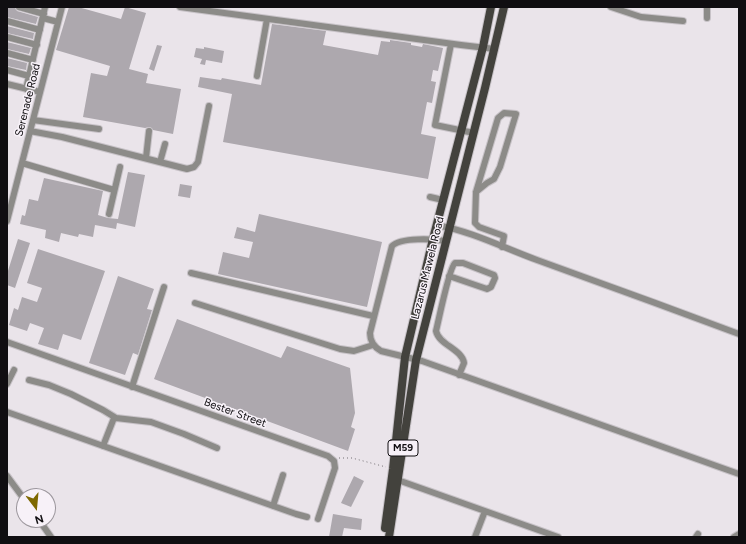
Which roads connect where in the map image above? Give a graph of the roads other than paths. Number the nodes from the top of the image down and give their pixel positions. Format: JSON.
{"nodes":[{"id":1,"x":19,"y":7,"type":"edge"},
{"id":2,"x":45,"y":7,"type":"edge"},
{"id":3,"x":62,"y":7,"type":"edge"},
{"id":4,"x":180,"y":7,"type":"edge"},
{"id":5,"x":491,"y":7,"type":"edge"},
{"id":6,"x":504,"y":7,"type":"edge"},
{"id":7,"x":611,"y":7,"type":"edge"},
{"id":8,"x":707,"y":7,"type":"edge"},
{"id":9,"x":43,"y":16,"type":"junction"},
{"id":10,"x":707,"y":18,"type":"dead end"},
{"id":11,"x":267,"y":19,"type":"junction"},
{"id":12,"x":7,"y":21,"type":"edge"},
{"id":13,"x":683,"y":21,"type":"dead end"},
{"id":14,"x":58,"y":22,"type":"junction"},
{"id":15,"x":40,"y":30,"type":"junction"},
{"id":16,"x":7,"y":37,"type":"edge"},
{"id":17,"x":450,"y":44,"type":"junction"},
{"id":18,"x":36,"y":45,"type":"junction"},
{"id":19,"x":482,"y":47,"type":"junction"},
{"id":20,"x":495,"y":49,"type":"junction"},
{"id":21,"x":7,"y":53,"type":"edge"},
{"id":22,"x":33,"y":60,"type":"junction"},
{"id":23,"x":7,"y":70,"type":"edge"},
{"id":24,"x":29,"y":76,"type":"junction"},
{"id":25,"x":257,"y":76,"type":"dead end"},
{"id":26,"x":7,"y":84,"type":"edge"},
{"id":27,"x":26,"y":89,"type":"junction"},
{"id":28,"x":40,"y":92,"type":"junction"},
{"id":29,"x":209,"y":106,"type":"dead end"},
{"id":30,"x":33,"y":120,"type":"junction"},
{"id":31,"x":99,"y":129,"type":"dead end"},
{"id":32,"x":461,"y":130,"type":"junction"},
{"id":33,"x":30,"y":131,"type":"junction"},
{"id":34,"x":149,"y":132,"type":"dead end"},
{"id":35,"x":474,"y":133,"type":"junction"},
{"id":36,"x":165,"y":144,"type":"dead end"},
{"id":37,"x":146,"y":158,"type":"junction"},
{"id":38,"x":160,"y":162,"type":"junction"},
{"id":39,"x":22,"y":163,"type":"junction"},
{"id":40,"x":120,"y":167,"type":"dead end"},
{"id":41,"x":114,"y":190,"type":"junction"},
{"id":42,"x":476,"y":192,"type":"junction"},
{"id":43,"x":430,"y":197,"type":"dead end"},
{"id":44,"x":443,"y":200,"type":"junction"},
{"id":45,"x":109,"y":214,"type":"dead end"},
{"id":46,"x":7,"y":221,"type":"edge"},
{"id":47,"x":436,"y":225,"type":"junction"},
{"id":48,"x":449,"y":227,"type":"junction"},
{"id":49,"x":433,"y":239,"type":"junction"},
{"id":50,"x":446,"y":241,"type":"junction"},
{"id":51,"x":502,"y":247,"type":"junction"},
{"id":52,"x":191,"y":273,"type":"dead end"},
{"id":53,"x":449,"y":276,"type":"junction"},
{"id":54,"x":164,"y":287,"type":"dead end"},
{"id":55,"x":195,"y":303,"type":"dead end"},
{"id":56,"x":374,"y":316,"type":"junction"},
{"id":57,"x":739,"y":334,"type":"edge"},
{"id":58,"x":7,"y":342,"type":"edge"},
{"id":59,"x":373,"y":345,"type":"junction"},
{"id":60,"x":405,"y":357,"type":"junction"},
{"id":61,"x":416,"y":360,"type":"junction"},
{"id":62,"x":14,"y":370,"type":"dead end"},
{"id":63,"x":459,"y":375,"type":"junction"},
{"id":64,"x":29,"y":380,"type":"dead end"},
{"id":65,"x":7,"y":384,"type":"edge"},
{"id":66,"x":132,"y":387,"type":"junction"},
{"id":67,"x":7,"y":412,"type":"edge"},
{"id":68,"x":114,"y":418,"type":"junction"},
{"id":69,"x":103,"y":446,"type":"junction"},
{"id":70,"x":217,"y":448,"type":"dead end"},
{"id":71,"x":739,"y":474,"type":"edge"},
{"id":72,"x":283,"y":475,"type":"dead end"},
{"id":73,"x":7,"y":476,"type":"edge"},
{"id":74,"x":395,"y":479,"type":"junction"},
{"id":75,"x":16,"y":488,"type":"edge"},
{"id":76,"x":273,"y":506,"type":"junction"},
{"id":77,"x":485,"y":512,"type":"junction"},
{"id":78,"x":307,"y":517,"type":"dead end"},
{"id":79,"x":318,"y":519,"type":"dead end"},
{"id":80,"x":45,"y":528,"type":"edge"},
{"id":81,"x":739,"y":534,"type":"edge"},
{"id":82,"x":51,"y":537,"type":"edge"},
{"id":83,"x":383,"y":537,"type":"edge"},
{"id":84,"x":389,"y":537,"type":"edge"},
{"id":85,"x":475,"y":537,"type":"edge"},
{"id":86,"x":558,"y":537,"type":"edge"},
{"id":87,"x":734,"y":537,"type":"edge"}],
"edges":[{"from":1,"to":9,"type":"street"},
{"from":2,"to":9,"type":"street"},
{"from":3,"to":14,"type":"street","name":"Serenade Road"},
{"from":4,"to":11,"type":"street"},
{"from":5,"to":19,"type":"main road","name":"Lazarus Mawela Road","number":"M59"},
{"from":6,"to":20,"type":"main road","name":"Lazarus Mawela Road","number":"M59"},
{"from":7,"to":13,"type":"street"},
{"from":8,"to":10,"type":"street"},
{"from":9,"to":14,"type":"street"},
{"from":9,"to":15,"type":"street"},
{"from":11,"to":17,"type":"street"},
{"from":11,"to":25,"type":"street"},
{"from":12,"to":15,"type":"street"},
{"from":14,"to":28,"type":"street","name":"Serenade Road"},
{"from":15,"to":18,"type":"street"},
{"from":16,"to":18,"type":"street"},
{"from":17,"to":19,"type":"street"},
{"from":17,"to":32,"type":"street"},
{"from":18,"to":22,"type":"street"},
{"from":19,"to":20,"type":"street"},
{"from":19,"to":32,"type":"main road","name":"Lazarus Mawela Road","number":"M59"},
{"from":20,"to":35,"type":"main road","name":"Lazarus Mawela Road","number":"M59"},
{"from":21,"to":22,"type":"street"},
{"from":22,"to":24,"type":"street"},
{"from":23,"to":24,"type":"street"},
{"from":24,"to":27,"type":"street"},
{"from":26,"to":27,"type":"street"},
{"from":27,"to":28,"type":"street"},
{"from":28,"to":30,"type":"street","name":"Serenade Road"},
{"from":29,"to":38,"type":"street"},
{"from":30,"to":31,"type":"street"},
{"from":30,"to":33,"type":"street","name":"Serenade Road"},
{"from":32,"to":35,"type":"street"},
{"from":32,"to":44,"type":"main road","name":"Lazarus Mawela Road","number":"M59"},
{"from":33,"to":37,"type":"street"},
{"from":33,"to":39,"type":"street","name":"Serenade Road"},
{"from":34,"to":37,"type":"street"},
{"from":35,"to":48,"type":"main road","name":"Lazarus Mawela Road","number":"M59"},
{"from":36,"to":38,"type":"street"},
{"from":37,"to":38,"type":"street"},
{"from":39,"to":41,"type":"street"},
{"from":39,"to":46,"type":"street","name":"Serenade Road"},
{"from":40,"to":41,"type":"street"},
{"from":41,"to":45,"type":"street"},
{"from":42,"to":42,"type":"street"},
{"from":42,"to":51,"type":"street"},
{"from":43,"to":44,"type":"street"},
{"from":44,"to":47,"type":"main road","name":"Lazarus Mawela Road","number":"M59"},
{"from":47,"to":48,"type":"street"},
{"from":47,"to":49,"type":"main road","name":"Lazarus Mawela Road","number":"M59"},
{"from":48,"to":50,"type":"main road","name":"Lazarus Mawela Road","number":"M59"},
{"from":48,"to":51,"type":"street"},
{"from":49,"to":50,"type":"street"},
{"from":49,"to":56,"type":"street"},
{"from":49,"to":60,"type":"main road","name":"Lazarus Mawela Road","number":"M59"},
{"from":50,"to":61,"type":"main road","name":"Lazarus Mawela Road","number":"M59"},
{"from":51,"to":57,"type":"street"},
{"from":52,"to":56,"type":"street"},
{"from":53,"to":53,"type":"street"},
{"from":53,"to":63,"type":"street"},
{"from":54,"to":66,"type":"street"},
{"from":55,"to":59,"type":"street"},
{"from":56,"to":59,"type":"street"},
{"from":58,"to":66,"type":"street","name":"Bester Street"},
{"from":59,"to":60,"type":"street"},
{"from":60,"to":61,"type":"street"},
{"from":60,"to":74,"type":"main road","name":"Lazarus Mawela Road","number":"M59"},
{"from":61,"to":63,"type":"street"},
{"from":61,"to":74,"type":"main road","name":"Lazarus Mawela Road","number":"M59"},
{"from":62,"to":65,"type":"street"},
{"from":63,"to":71,"type":"street"},
{"from":64,"to":68,"type":"street"},
{"from":66,"to":79,"type":"street","name":"Bester Street"},
{"from":67,"to":69,"type":"street"},
{"from":68,"to":69,"type":"street"},
{"from":68,"to":70,"type":"street"},
{"from":69,"to":76,"type":"street"},
{"from":72,"to":76,"type":"street"},
{"from":73,"to":75,"type":"street"},
{"from":74,"to":77,"type":"street"},
{"from":74,"to":83,"type":"main road","name":"Lazarus Mawela Road","number":"M59"},
{"from":74,"to":84,"type":"main road","name":"Lazarus Mawela Road","number":"M59"},
{"from":76,"to":78,"type":"street"},
{"from":77,"to":85,"type":"street"},
{"from":77,"to":86,"type":"street"},
{"from":80,"to":82,"type":"street"},
{"from":81,"to":87,"type":"street"}]}
